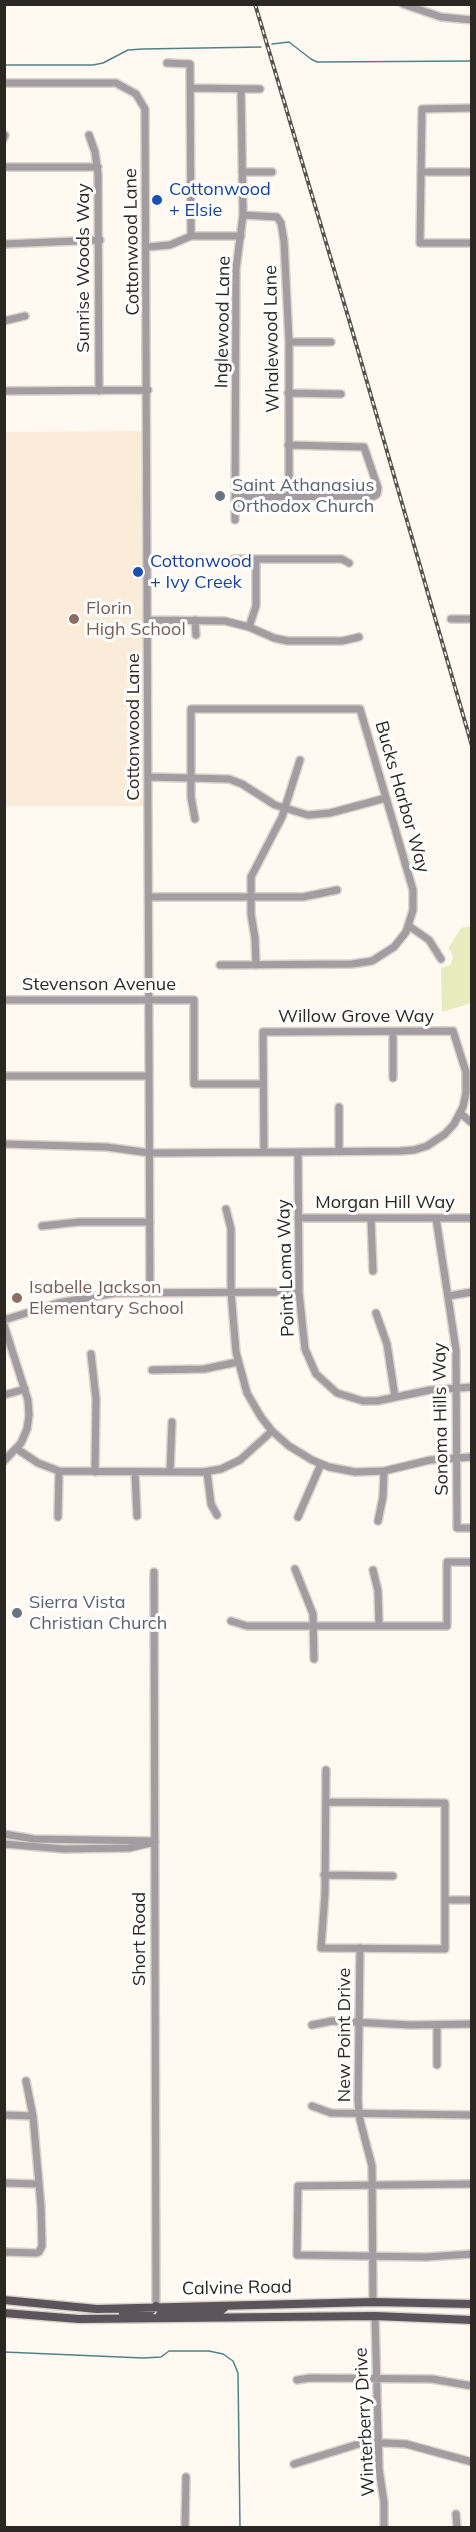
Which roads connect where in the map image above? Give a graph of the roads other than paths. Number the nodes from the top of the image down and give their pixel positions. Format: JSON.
{"nodes":[{"id":1,"x":403,"y":4,"type":"edge"},
{"id":2,"x":471,"y":20,"type":"edge"},
{"id":3,"x":167,"y":63,"type":"dead end"},
{"id":4,"x":4,"y":83,"type":"edge"},
{"id":5,"x":190,"y":88,"type":"junction"},
{"id":6,"x":241,"y":89,"type":"junction"},
{"id":7,"x":260,"y":89,"type":"dead end"},
{"id":8,"x":471,"y":108,"type":"edge"},
{"id":9,"x":89,"y":135,"type":"dead end"},
{"id":10,"x":4,"y":167,"type":"edge"},
{"id":11,"x":98,"y":167,"type":"junction"},
{"id":12,"x":242,"y":172,"type":"junction"},
{"id":13,"x":272,"y":172,"type":"dead end"},
{"id":14,"x":421,"y":172,"type":"junction"},
{"id":15,"x":471,"y":172,"type":"edge"},
{"id":16,"x":243,"y":215,"type":"junction"},
{"id":17,"x":191,"y":236,"type":"junction"},
{"id":18,"x":242,"y":236,"type":"junction"},
{"id":19,"x":100,"y":240,"type":"junction"},
{"id":20,"x":471,"y":243,"type":"edge"},
{"id":21,"x":4,"y":244,"type":"edge"},
{"id":22,"x":148,"y":247,"type":"junction"},
{"id":23,"x":25,"y":316,"type":"dead end"},
{"id":24,"x":4,"y":321,"type":"edge"},
{"id":25,"x":289,"y":342,"type":"junction"},
{"id":26,"x":332,"y":342,"type":"dead end"},
{"id":27,"x":148,"y":390,"type":"junction"},
{"id":28,"x":4,"y":391,"type":"edge"},
{"id":29,"x":99,"y":391,"type":"junction"},
{"id":30,"x":288,"y":393,"type":"junction"},
{"id":31,"x":341,"y":393,"type":"dead end"},
{"id":32,"x":288,"y":445,"type":"junction"},
{"id":33,"x":236,"y":497,"type":"junction"},
{"id":34,"x":289,"y":497,"type":"junction"},
{"id":35,"x":235,"y":520,"type":"dead end"},
{"id":36,"x":256,"y":559,"type":"junction"},
{"id":37,"x":227,"y":563,"type":"dead end"},
{"id":38,"x":349,"y":563,"type":"dead end"},
{"id":39,"x":451,"y":619,"type":"dead end"},
{"id":40,"x":471,"y":619,"type":"edge"},
{"id":41,"x":148,"y":620,"type":"junction"},
{"id":42,"x":195,"y":620,"type":"junction"},
{"id":43,"x":249,"y":627,"type":"junction"},
{"id":44,"x":195,"y":635,"type":"dead end"},
{"id":45,"x":359,"y":637,"type":"dead end"},
{"id":46,"x":300,"y":760,"type":"dead end"},
{"id":47,"x":149,"y":777,"type":"junction"},
{"id":48,"x":191,"y":777,"type":"junction"},
{"id":49,"x":386,"y":798,"type":"junction"},
{"id":50,"x":285,"y":809,"type":"junction"},
{"id":51,"x":195,"y":819,"type":"dead end"},
{"id":52,"x":337,"y":891,"type":"dead end"},
{"id":53,"x":149,"y":897,"type":"junction"},
{"id":54,"x":250,"y":897,"type":"junction"},
{"id":55,"x":409,"y":926,"type":"junction"},
{"id":56,"x":441,"y":959,"type":"dead end"},
{"id":57,"x":220,"y":965,"type":"dead end"},
{"id":58,"x":256,"y":965,"type":"junction"},
{"id":59,"x":4,"y":1000,"type":"edge"},
{"id":60,"x":149,"y":1000,"type":"junction"},
{"id":61,"x":393,"y":1032,"type":"junction"},
{"id":62,"x":4,"y":1076,"type":"edge"},
{"id":63,"x":149,"y":1076,"type":"junction"},
{"id":64,"x":393,"y":1078,"type":"dead end"},
{"id":65,"x":263,"y":1084,"type":"junction"},
{"id":66,"x":339,"y":1107,"type":"dead end"},
{"id":67,"x":460,"y":1113,"type":"junction"},
{"id":68,"x":471,"y":1123,"type":"edge"},
{"id":69,"x":4,"y":1144,"type":"edge"},
{"id":70,"x":264,"y":1152,"type":"junction"},
{"id":71,"x":298,"y":1152,"type":"junction"},
{"id":72,"x":339,"y":1152,"type":"junction"},
{"id":73,"x":150,"y":1153,"type":"junction"},
{"id":74,"x":226,"y":1209,"type":"dead end"},
{"id":75,"x":298,"y":1218,"type":"junction"},
{"id":76,"x":371,"y":1218,"type":"junction"},
{"id":77,"x":436,"y":1218,"type":"junction"},
{"id":78,"x":471,"y":1218,"type":"edge"},
{"id":79,"x":150,"y":1222,"type":"junction"},
{"id":80,"x":42,"y":1226,"type":"dead end"},
{"id":81,"x":374,"y":1271,"type":"dead end"},
{"id":82,"x":150,"y":1292,"type":"junction"},
{"id":83,"x":231,"y":1292,"type":"junction"},
{"id":84,"x":299,"y":1292,"type":"junction"},
{"id":85,"x":471,"y":1292,"type":"edge"},
{"id":86,"x":449,"y":1296,"type":"junction"},
{"id":87,"x":376,"y":1313,"type":"dead end"},
{"id":88,"x":4,"y":1322,"type":"edge"},
{"id":89,"x":91,"y":1354,"type":"dead end"},
{"id":90,"x":238,"y":1362,"type":"junction"},
{"id":91,"x":152,"y":1370,"type":"dead end"},
{"id":92,"x":471,"y":1387,"type":"edge"},
{"id":93,"x":25,"y":1389,"type":"junction"},
{"id":94,"x":457,"y":1389,"type":"junction"},
{"id":95,"x":4,"y":1395,"type":"edge"},
{"id":96,"x":394,"y":1397,"type":"junction"},
{"id":97,"x":172,"y":1422,"type":"dead end"},
{"id":98,"x":272,"y":1431,"type":"junction"},
{"id":99,"x":17,"y":1449,"type":"junction"},
{"id":100,"x":471,"y":1457,"type":"edge"},
{"id":101,"x":457,"y":1458,"type":"junction"},
{"id":102,"x":4,"y":1461,"type":"edge"},
{"id":103,"x":321,"y":1464,"type":"junction"},
{"id":104,"x":60,"y":1471,"type":"junction"},
{"id":105,"x":384,"y":1471,"type":"junction"},
{"id":106,"x":95,"y":1472,"type":"junction"},
{"id":107,"x":135,"y":1472,"type":"junction"},
{"id":108,"x":170,"y":1472,"type":"junction"},
{"id":109,"x":207,"y":1472,"type":"junction"},
{"id":110,"x":216,"y":1515,"type":"dead end"},
{"id":111,"x":137,"y":1516,"type":"dead end"},
{"id":112,"x":58,"y":1517,"type":"dead end"},
{"id":113,"x":298,"y":1517,"type":"dead end"},
{"id":114,"x":378,"y":1521,"type":"dead end"},
{"id":115,"x":471,"y":1528,"type":"edge"},
{"id":116,"x":471,"y":1562,"type":"edge"},
{"id":117,"x":295,"y":1569,"type":"dead end"},
{"id":118,"x":373,"y":1570,"type":"dead end"},
{"id":119,"x":154,"y":1572,"type":"dead end"},
{"id":120,"x":231,"y":1621,"type":"dead end"},
{"id":121,"x":379,"y":1626,"type":"junction"},
{"id":122,"x":315,"y":1627,"type":"junction"},
{"id":123,"x":314,"y":1659,"type":"dead end"},
{"id":124,"x":326,"y":1770,"type":"dead end"},
{"id":125,"x":326,"y":1802,"type":"junction"},
{"id":126,"x":4,"y":1834,"type":"edge"},
{"id":127,"x":64,"y":1840,"type":"junction"},
{"id":128,"x":155,"y":1842,"type":"junction"},
{"id":129,"x":4,"y":1844,"type":"edge"},
{"id":130,"x":64,"y":1849,"type":"junction"},
{"id":131,"x":324,"y":1875,"type":"junction"},
{"id":132,"x":393,"y":1876,"type":"dead end"},
{"id":133,"x":445,"y":1900,"type":"junction"},
{"id":134,"x":471,"y":1900,"type":"edge"},
{"id":135,"x":360,"y":1948,"type":"junction"},
{"id":136,"x":359,"y":2022,"type":"junction"},
{"id":137,"x":471,"y":2024,"type":"edge"},
{"id":138,"x":312,"y":2025,"type":"dead end"},
{"id":139,"x":437,"y":2025,"type":"junction"},
{"id":140,"x":437,"y":2065,"type":"dead end"},
{"id":141,"x":26,"y":2082,"type":"dead end"},
{"id":142,"x":312,"y":2106,"type":"dead end"},
{"id":143,"x":359,"y":2113,"type":"junction"},
{"id":144,"x":4,"y":2115,"type":"edge"},
{"id":145,"x":471,"y":2115,"type":"edge"},
{"id":146,"x":33,"y":2116,"type":"junction"},
{"id":147,"x":4,"y":2183,"type":"edge"},
{"id":148,"x":39,"y":2184,"type":"junction"},
{"id":149,"x":471,"y":2184,"type":"edge"},
{"id":150,"x":373,"y":2186,"type":"junction"},
{"id":151,"x":4,"y":2252,"type":"edge"},
{"id":152,"x":471,"y":2254,"type":"edge"},
{"id":153,"x":372,"y":2255,"type":"junction"},
{"id":154,"x":4,"y":2300,"type":"edge"},
{"id":155,"x":373,"y":2301,"type":"junction"},
{"id":156,"x":471,"y":2304,"type":"edge"},
{"id":157,"x":226,"y":2305,"type":"junction"},
{"id":158,"x":156,"y":2306,"type":"junction"},
{"id":159,"x":4,"y":2313,"type":"edge"},
{"id":160,"x":375,"y":2316,"type":"junction"},
{"id":161,"x":97,"y":2319,"type":"junction"},
{"id":162,"x":157,"y":2319,"type":"junction"},
{"id":163,"x":471,"y":2320,"type":"edge"},
{"id":164,"x":378,"y":2378,"type":"junction"},
{"id":165,"x":297,"y":2380,"type":"dead end"},
{"id":166,"x":471,"y":2386,"type":"edge"},
{"id":167,"x":378,"y":2442,"type":"junction"},
{"id":168,"x":471,"y":2462,"type":"edge"},
{"id":169,"x":294,"y":2464,"type":"dead end"},
{"id":170,"x":186,"y":2477,"type":"dead end"},
{"id":171,"x":456,"y":2514,"type":"dead end"},
{"id":172,"x":185,"y":2528,"type":"edge"},
{"id":173,"x":384,"y":2528,"type":"edge"},
{"id":174,"x":457,"y":2528,"type":"edge"}],
"edges":[{"from":1,"to":2,"type":"street"},
{"from":3,"to":5,"type":"street"},
{"from":4,"to":22,"type":"street","name":"Cottonwood Lane"},
{"from":5,"to":6,"type":"street"},
{"from":5,"to":17,"type":"street"},
{"from":6,"to":7,"type":"street"},
{"from":6,"to":12,"type":"street","name":"Inglewood Lane"},
{"from":8,"to":14,"type":"street"},
{"from":9,"to":11,"type":"street"},
{"from":10,"to":11,"type":"street","name":"Sunrise Woods Way"},
{"from":11,"to":19,"type":"street","name":"Sunrise Woods Way"},
{"from":12,"to":13,"type":"street"},
{"from":12,"to":16,"type":"street","name":"Inglewood Lane"},
{"from":14,"to":15,"type":"street"},
{"from":14,"to":20,"type":"street"},
{"from":16,"to":18,"type":"street","name":"Inglewood Lane"},
{"from":16,"to":25,"type":"street","name":"Whalewood Lane"},
{"from":17,"to":18,"type":"street"},
{"from":17,"to":22,"type":"street"},
{"from":18,"to":33,"type":"street","name":"Inglewood Lane"},
{"from":19,"to":21,"type":"street"},
{"from":19,"to":29,"type":"street","name":"Sunrise Woods Way"},
{"from":22,"to":27,"type":"street","name":"Cottonwood Lane"},
{"from":23,"to":24,"type":"street"},
{"from":25,"to":26,"type":"street"},
{"from":25,"to":30,"type":"street","name":"Whalewood Lane"},
{"from":27,"to":29,"type":"street"},
{"from":27,"to":41,"type":"street","name":"Cottonwood Lane"},
{"from":28,"to":29,"type":"street"},
{"from":30,"to":31,"type":"street"},
{"from":30,"to":32,"type":"street","name":"Whalewood Lane"},
{"from":32,"to":34,"type":"street","name":"Whalewood Lane"},
{"from":32,"to":34,"type":"street"},
{"from":33,"to":34,"type":"street"},
{"from":33,"to":35,"type":"street","name":"Inglewood Lane"},
{"from":36,"to":37,"type":"street"},
{"from":36,"to":38,"type":"street"},
{"from":36,"to":43,"type":"street"},
{"from":39,"to":40,"type":"street"},
{"from":41,"to":42,"type":"street"},
{"from":41,"to":47,"type":"street","name":"Cottonwood Lane"},
{"from":42,"to":43,"type":"street"},
{"from":42,"to":44,"type":"street"},
{"from":43,"to":45,"type":"street"},
{"from":46,"to":50,"type":"street"},
{"from":47,"to":48,"type":"street"},
{"from":47,"to":53,"type":"street","name":"Cottonwood Lane"},
{"from":48,"to":49,"type":"street","name":"Bucks Harbor Way"},
{"from":48,"to":50,"type":"street"},
{"from":48,"to":51,"type":"street"},
{"from":49,"to":50,"type":"street"},
{"from":49,"to":55,"type":"street","name":"Bucks Harbor Way"},
{"from":50,"to":54,"type":"street"},
{"from":52,"to":54,"type":"street"},
{"from":53,"to":54,"type":"street"},
{"from":53,"to":60,"type":"street","name":"Cottonwood Lane"},
{"from":54,"to":58,"type":"street"},
{"from":55,"to":56,"type":"street"},
{"from":55,"to":58,"type":"street"},
{"from":57,"to":58,"type":"street"},
{"from":59,"to":60,"type":"street","name":"Stevenson Avenue"},
{"from":60,"to":63,"type":"street","name":"Cottonwood Lane"},
{"from":60,"to":65,"type":"street","name":"Stevenson Avenue"},
{"from":61,"to":64,"type":"street"},
{"from":61,"to":65,"type":"street","name":"Willow Grove Way"},
{"from":61,"to":67,"type":"street","name":"Willow Grove Way"},
{"from":62,"to":63,"type":"street"},
{"from":63,"to":73,"type":"street","name":"Cottonwood Lane"},
{"from":65,"to":70,"type":"street","name":"Willow Grove Way"},
{"from":66,"to":72,"type":"street"},
{"from":67,"to":68,"type":"street"},
{"from":67,"to":72,"type":"street","name":"Willow Grove Way"},
{"from":69,"to":73,"type":"street","name":"Willow Grove Way"},
{"from":70,"to":71,"type":"street","name":"Willow Grove Way"},
{"from":70,"to":73,"type":"street","name":"Willow Grove Way"},
{"from":71,"to":72,"type":"street","name":"Willow Grove Way"},
{"from":71,"to":75,"type":"street","name":"Point Loma Way"},
{"from":73,"to":79,"type":"street","name":"Cottonwood Lane"},
{"from":74,"to":83,"type":"street"},
{"from":75,"to":76,"type":"street","name":"Morgan Hill Way"},
{"from":75,"to":84,"type":"street","name":"Point Loma Way"},
{"from":76,"to":77,"type":"street","name":"Morgan Hill Way"},
{"from":76,"to":81,"type":"street"},
{"from":77,"to":78,"type":"street","name":"Morgan Hill Way"},
{"from":77,"to":86,"type":"street","name":"Sonoma Hills Way"},
{"from":79,"to":80,"type":"street"},
{"from":79,"to":82,"type":"street","name":"Cottonwood Lane"},
{"from":82,"to":83,"type":"street"},
{"from":82,"to":88,"type":"street"},
{"from":83,"to":84,"type":"street"},
{"from":83,"to":90,"type":"street"},
{"from":84,"to":96,"type":"street","name":"Point Loma Way"},
{"from":85,"to":86,"type":"street"},
{"from":86,"to":94,"type":"street","name":"Sonoma Hills Way"},
{"from":87,"to":96,"type":"street"},
{"from":88,"to":93,"type":"street"},
{"from":89,"to":106,"type":"street"},
{"from":90,"to":91,"type":"street"},
{"from":90,"to":98,"type":"street"},
{"from":92,"to":94,"type":"street","name":"Point Loma Way"},
{"from":93,"to":95,"type":"street"},
{"from":93,"to":99,"type":"street"},
{"from":94,"to":96,"type":"street","name":"Point Loma Way"},
{"from":94,"to":101,"type":"street","name":"Sonoma Hills Way"},
{"from":97,"to":108,"type":"street"},
{"from":98,"to":103,"type":"street"},
{"from":98,"to":109,"type":"street"},
{"from":99,"to":102,"type":"street"},
{"from":99,"to":104,"type":"street"},
{"from":100,"to":101,"type":"street"},
{"from":101,"to":105,"type":"street"},
{"from":101,"to":115,"type":"street","name":"Sonoma Hills Way"},
{"from":103,"to":105,"type":"street"},
{"from":103,"to":113,"type":"street"},
{"from":104,"to":106,"type":"street"},
{"from":104,"to":112,"type":"street"},
{"from":105,"to":114,"type":"street"},
{"from":106,"to":107,"type":"street"},
{"from":107,"to":108,"type":"street"},
{"from":107,"to":111,"type":"street"},
{"from":108,"to":109,"type":"street"},
{"from":109,"to":110,"type":"street"},
{"from":116,"to":121,"type":"street"},
{"from":117,"to":122,"type":"street"},
{"from":118,"to":121,"type":"street"},
{"from":119,"to":128,"type":"street","name":"Short Road"},
{"from":120,"to":122,"type":"street"},
{"from":121,"to":122,"type":"street"},
{"from":122,"to":123,"type":"street"},
{"from":124,"to":125,"type":"street","name":"New Point Drive"},
{"from":125,"to":131,"type":"street","name":"New Point Drive"},
{"from":125,"to":133,"type":"street"},
{"from":126,"to":127,"type":"street"},
{"from":127,"to":128,"type":"street"},
{"from":127,"to":130,"type":"street"},
{"from":128,"to":130,"type":"street"},
{"from":128,"to":158,"type":"street","name":"Short Road"},
{"from":129,"to":130,"type":"street"},
{"from":131,"to":132,"type":"street"},
{"from":131,"to":135,"type":"street","name":"New Point Drive"},
{"from":133,"to":134,"type":"street"},
{"from":133,"to":135,"type":"street"},
{"from":135,"to":136,"type":"street","name":"New Point Drive"},
{"from":136,"to":138,"type":"street"},
{"from":136,"to":139,"type":"street"},
{"from":136,"to":143,"type":"street","name":"New Point Drive"},
{"from":137,"to":139,"type":"street"},
{"from":139,"to":140,"type":"street"},
{"from":141,"to":146,"type":"street"},
{"from":142,"to":143,"type":"street"},
{"from":143,"to":145,"type":"street"},
{"from":143,"to":150,"type":"street","name":"New Point Drive"},
{"from":144,"to":146,"type":"street"},
{"from":146,"to":148,"type":"street"},
{"from":147,"to":148,"type":"street"},
{"from":148,"to":151,"type":"street"},
{"from":149,"to":150,"type":"street"},
{"from":150,"to":153,"type":"street","name":"New Point Drive"},
{"from":150,"to":153,"type":"street"},
{"from":152,"to":153,"type":"street"},
{"from":153,"to":155,"type":"street","name":"New Point Drive"},
{"from":154,"to":158,"type":"main road","name":"Calvine Road"},
{"from":155,"to":156,"type":"main road","name":"Calvine Road"},
{"from":155,"to":157,"type":"main road","name":"Calvine Road"},
{"from":157,"to":158,"type":"main road","name":"Calvine Road"},
{"from":157,"to":162,"type":"main road"},
{"from":158,"to":161,"type":"main road"},
{"from":159,"to":161,"type":"main road","name":"Calvine Road"},
{"from":160,"to":162,"type":"main road","name":"Calvine Road"},
{"from":160,"to":163,"type":"main road","name":"Calvine Road"},
{"from":160,"to":164,"type":"street","name":"Winterberry Drive"},
{"from":161,"to":162,"type":"main road","name":"Calvine Road"},
{"from":164,"to":165,"type":"street"},
{"from":164,"to":166,"type":"street"},
{"from":164,"to":167,"type":"street","name":"Winterberry Drive"},
{"from":167,"to":168,"type":"street"},
{"from":167,"to":169,"type":"street"},
{"from":167,"to":173,"type":"street","name":"Winterberry Drive"},
{"from":170,"to":172,"type":"street"},
{"from":171,"to":174,"type":"street"}]}
